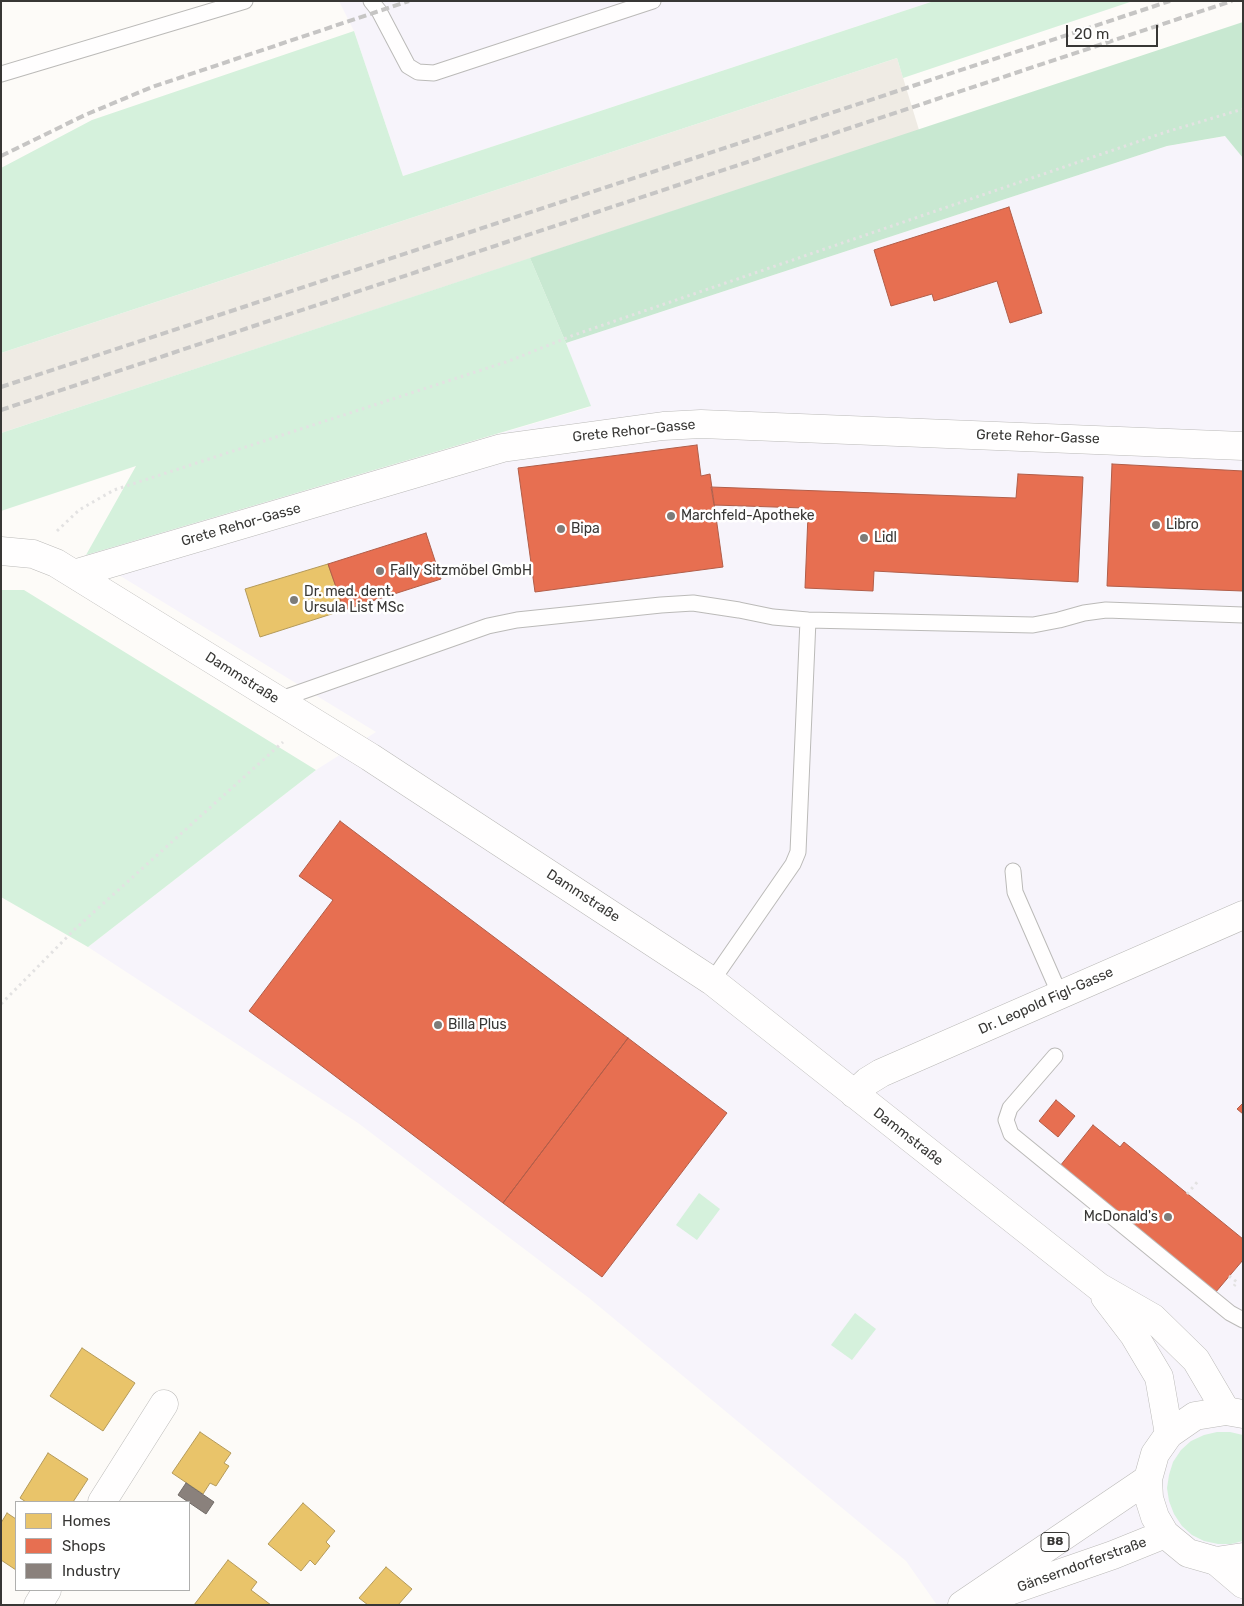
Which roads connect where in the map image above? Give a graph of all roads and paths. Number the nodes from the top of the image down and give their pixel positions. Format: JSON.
{"nodes":[{"id":1,"x":245,"y":1,"type":"edge"},
{"id":2,"x":371,"y":1,"type":"edge"},
{"id":3,"x":653,"y":1,"type":"edge"},
{"id":4,"x":1,"y":74,"type":"edge"},
{"id":5,"x":1243,"y":109,"type":"edge"},
{"id":6,"x":1243,"y":446,"type":"edge"},
{"id":7,"x":1,"y":550,"type":"edge"},
{"id":8,"x":33,"y":554,"type":"junction"},
{"id":9,"x":74,"y":574,"type":"junction"},
{"id":10,"x":1243,"y":615,"type":"edge"},
{"id":11,"x":808,"y":620,"type":"junction"},
{"id":12,"x":278,"y":700,"type":"junction"},
{"id":13,"x":283,"y":742,"type":"dead end"},
{"id":14,"x":1013,"y":871,"type":"dead end"},
{"id":15,"x":1243,"y":915,"type":"edge"},
{"id":16,"x":712,"y":981,"type":"junction"},
{"id":17,"x":1060,"y":994,"type":"junction"},
{"id":18,"x":1,"y":1004,"type":"edge"},
{"id":19,"x":1056,"y":1056,"type":"dead end"},
{"id":20,"x":854,"y":1094,"type":"junction"},
{"id":21,"x":1199,"y":1180,"type":"dead end"},
{"id":22,"x":1187,"y":1194,"type":"dead end"},
{"id":23,"x":1099,"y":1287,"type":"junction"},
{"id":24,"x":1243,"y":1320,"type":"edge"},
{"id":25,"x":164,"y":1404,"type":"dead end"},
{"id":26,"x":1234,"y":1412,"type":"edge"},
{"id":27,"x":1169,"y":1434,"type":"junction"},
{"id":28,"x":1148,"y":1479,"type":"junction"},
{"id":29,"x":103,"y":1501,"type":"edge"},
{"id":30,"x":1165,"y":1534,"type":"junction"},
{"id":31,"x":1243,"y":1557,"type":"edge"},
{"id":32,"x":1216,"y":1561,"type":"junction"},
{"id":33,"x":1243,"y":1584,"type":"edge"},
{"id":34,"x":46,"y":1591,"type":"edge"},
{"id":35,"x":38,"y":1605,"type":"edge"},
{"id":36,"x":962,"y":1605,"type":"edge"},
{"id":37,"x":971,"y":1605,"type":"edge"}],
"edges":[{"from":1,"to":4,"type":"lane"},
{"from":2,"to":3,"type":"lane"},
{"from":5,"to":8,"type":"path"},
{"from":6,"to":9,"type":"street","name":"Grete Rehor-Gasse"},
{"from":7,"to":8,"type":"street","name":"Dammstraße"},
{"from":8,"to":9,"type":"street","name":"Dammstraße"},
{"from":9,"to":12,"type":"street","name":"Dammstraße"},
{"from":10,"to":11,"type":"lane"},
{"from":11,"to":12,"type":"lane"},
{"from":11,"to":16,"type":"lane"},
{"from":12,"to":16,"type":"street","name":"Dammstraße"},
{"from":13,"to":18,"type":"path"},
{"from":14,"to":17,"type":"lane"},
{"from":15,"to":17,"type":"street","name":"Dr. Leopold Figl-Gasse"},
{"from":16,"to":20,"type":"street","name":"Dammstraße"},
{"from":17,"to":20,"type":"street","name":"Dr. Leopold Figl-Gasse"},
{"from":19,"to":24,"type":"lane"},
{"from":20,"to":23,"type":"street","name":"Dammstraße"},
{"from":21,"to":22,"type":"path"},
{"from":23,"to":26,"type":"street","name":"Dammstraße"},
{"from":23,"to":27,"type":"street","name":"Dammstraße"},
{"from":25,"to":29,"type":"street"},
{"from":26,"to":27,"type":"street"},
{"from":27,"to":28,"type":"street"},
{"from":28,"to":30,"type":"street"},
{"from":28,"to":36,"type":"street","name":"Gänserndorferstraße","number":"B8"},
{"from":30,"to":32,"type":"street"},
{"from":30,"to":37,"type":"street","name":"Gänserndorferstraße","number":"B8"},
{"from":31,"to":32,"type":"street"},
{"from":32,"to":33,"type":"street"},
{"from":34,"to":35,"type":"street"}]}
